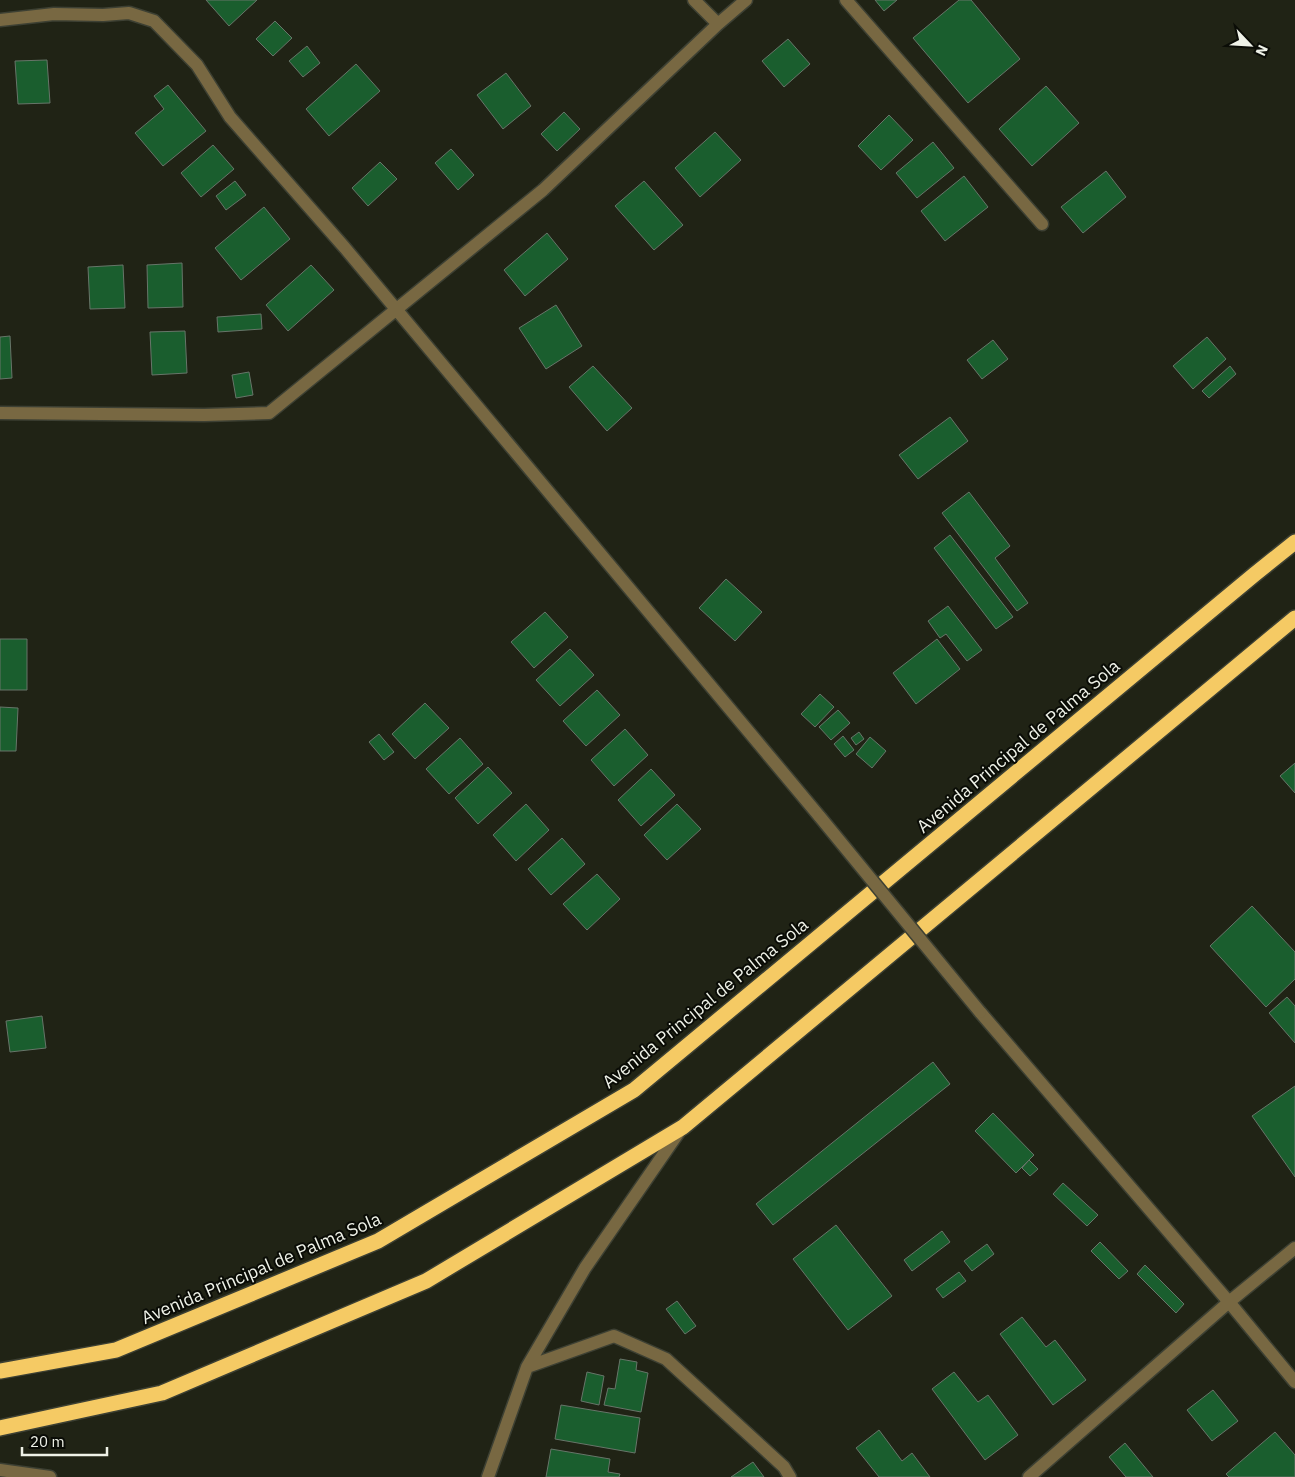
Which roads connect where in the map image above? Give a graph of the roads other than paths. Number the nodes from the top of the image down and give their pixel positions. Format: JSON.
{"nodes":[{"id":1,"x":694,"y":0,"type":"edge"},
{"id":2,"x":746,"y":0,"type":"edge"},
{"id":3,"x":846,"y":0,"type":"edge"},
{"id":4,"x":0,"y":20,"type":"edge"},
{"id":5,"x":718,"y":24,"type":"junction"},
{"id":6,"x":1042,"y":224,"type":"dead end"},
{"id":7,"x":396,"y":310,"type":"junction"},
{"id":8,"x":0,"y":413,"type":"edge"},
{"id":9,"x":1295,"y":542,"type":"edge"},
{"id":10,"x":1295,"y":618,"type":"edge"},
{"id":11,"x":683,"y":1126,"type":"junction"},
{"id":12,"x":1295,"y":1248,"type":"edge"},
{"id":13,"x":1229,"y":1302,"type":"junction"},
{"id":14,"x":527,"y":1367,"type":"junction"},
{"id":15,"x":0,"y":1371,"type":"edge"},
{"id":16,"x":1295,"y":1382,"type":"edge"},
{"id":17,"x":0,"y":1428,"type":"edge"},
{"id":18,"x":0,"y":1470,"type":"edge"},
{"id":19,"x":50,"y":1477,"type":"edge"},
{"id":20,"x":488,"y":1477,"type":"edge"},
{"id":21,"x":790,"y":1477,"type":"edge"},
{"id":22,"x":1029,"y":1477,"type":"edge"}],
"edges":[{"from":1,"to":5,"type":"street"},
{"from":2,"to":5,"type":"street"},
{"from":3,"to":6,"type":"street"},
{"from":4,"to":7,"type":"street"},
{"from":5,"to":7,"type":"street"},
{"from":7,"to":8,"type":"street"},
{"from":7,"to":13,"type":"street","bridge":true},
{"from":9,"to":15,"type":"highway","name":"Avenida Principal de Palma Sola"},
{"from":10,"to":11,"type":"highway"},
{"from":11,"to":14,"type":"street"},
{"from":11,"to":17,"type":"highway"},
{"from":12,"to":13,"type":"street"},
{"from":13,"to":16,"type":"street"},
{"from":13,"to":22,"type":"street"},
{"from":14,"to":20,"type":"street"},
{"from":14,"to":21,"type":"street"},
{"from":18,"to":19,"type":"street"}]}
